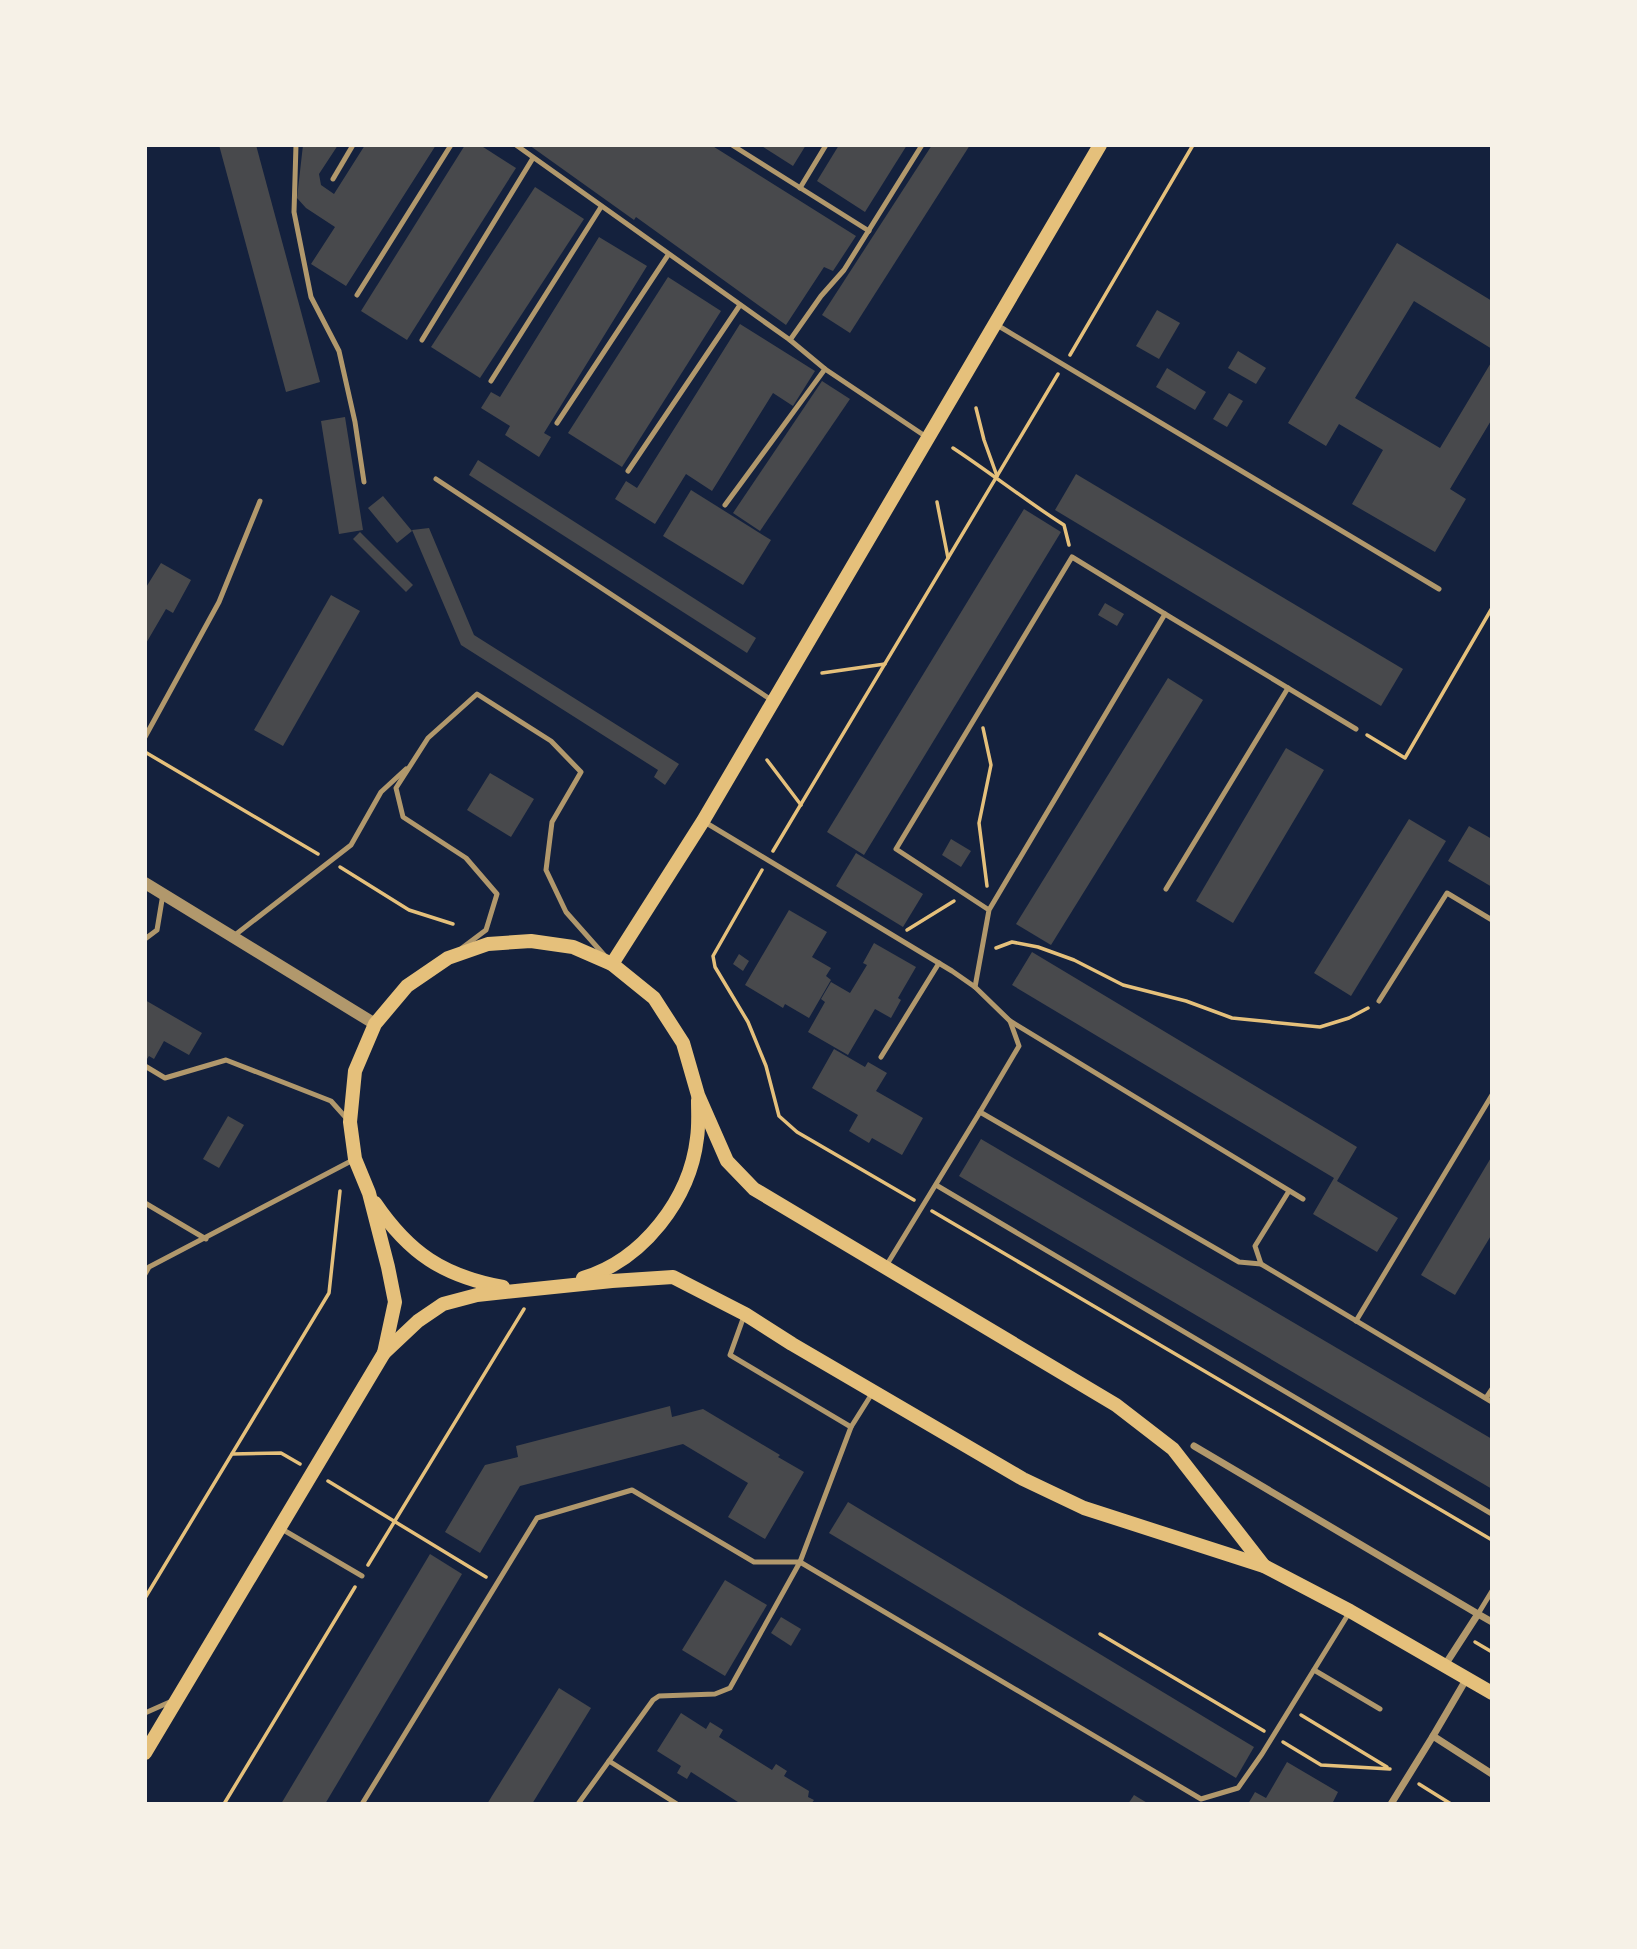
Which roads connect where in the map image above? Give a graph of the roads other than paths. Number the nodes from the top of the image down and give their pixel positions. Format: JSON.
{"nodes":[{"id":1,"x":296,"y":145,"type":"edge"},
{"id":2,"x":353,"y":145,"type":"edge"},
{"id":3,"x":451,"y":145,"type":"edge"},
{"id":4,"x":516,"y":145,"type":"edge"},
{"id":5,"x":732,"y":145,"type":"edge"},
{"id":6,"x":826,"y":145,"type":"edge"},
{"id":7,"x":922,"y":145,"type":"edge"},
{"id":8,"x":1100,"y":145,"type":"edge"},
{"id":9,"x":533,"y":158,"type":"junction"},
{"id":10,"x":333,"y":178,"type":"dead end"},
{"id":11,"x":800,"y":188,"type":"junction"},
{"id":12,"x":601,"y":207,"type":"junction"},
{"id":13,"x":869,"y":231,"type":"junction"},
{"id":14,"x":668,"y":255,"type":"junction"},
{"id":15,"x":357,"y":295,"type":"dead end"},
{"id":16,"x":740,"y":305,"type":"junction"},
{"id":17,"x":995,"y":324,"type":"junction"},
{"id":18,"x":422,"y":340,"type":"dead end"},
{"id":19,"x":790,"y":340,"type":"junction"},
{"id":20,"x":825,"y":369,"type":"junction"},
{"id":21,"x":491,"y":381,"type":"dead end"},
{"id":22,"x":557,"y":423,"type":"dead end"},
{"id":23,"x":928,"y":438,"type":"junction"},
{"id":24,"x":628,"y":471,"type":"dead end"},
{"id":25,"x":436,"y":479,"type":"dead end"},
{"id":26,"x":364,"y":482,"type":"dead end"},
{"id":27,"x":260,"y":501,"type":"dead end"},
{"id":28,"x":725,"y":505,"type":"dead end"},
{"id":29,"x":1439,"y":589,"type":"dead end"},
{"id":30,"x":1165,"y":614,"type":"junction"},
{"id":31,"x":1288,"y":688,"type":"junction"},
{"id":32,"x":773,"y":701,"type":"junction"},
{"id":33,"x":1356,"y":729,"type":"road end"},
{"id":34,"x":145,"y":737,"type":"edge"},
{"id":35,"x":411,"y":764,"type":"junction"},
{"id":36,"x":703,"y":821,"type":"junction"},
{"id":37,"x":145,"y":883,"type":"edge"},
{"id":38,"x":1166,"y":889,"type":"dead end"},
{"id":39,"x":163,"y":894,"type":"junction"},
{"id":40,"x":989,"y":910,"type":"junction"},
{"id":41,"x":1492,"y":920,"type":"edge"},
{"id":42,"x":233,"y":936,"type":"junction"},
{"id":43,"x":145,"y":939,"type":"edge"},
{"id":44,"x":448,"y":958,"type":"junction"},
{"id":45,"x":939,"y":963,"type":"junction"},
{"id":46,"x":612,"y":964,"type":"junction"},
{"id":47,"x":975,"y":988,"type":"junction"},
{"id":48,"x":1379,"y":1002,"type":"road end"},
{"id":49,"x":1010,"y":1021,"type":"junction"},
{"id":50,"x":375,"y":1024,"type":"junction"},
{"id":51,"x":881,"y":1057,"type":"dead end"},
{"id":52,"x":145,"y":1066,"type":"edge"},
{"id":53,"x":698,"y":1095,"type":"junction"},
{"id":54,"x":1492,"y":1095,"type":"edge"},
{"id":55,"x":980,"y":1112,"type":"junction"},
{"id":56,"x":350,"y":1122,"type":"junction"},
{"id":57,"x":355,"y":1159,"type":"junction"},
{"id":58,"x":936,"y":1185,"type":"junction"},
{"id":59,"x":1289,"y":1191,"type":"junction"},
{"id":60,"x":369,"y":1193,"type":"junction"},
{"id":61,"x":1303,"y":1199,"type":"dead end"},
{"id":62,"x":145,"y":1203,"type":"edge"},
{"id":63,"x":206,"y":1239,"type":"junction"},
{"id":64,"x":1261,"y":1264,"type":"junction"},
{"id":65,"x":886,"y":1266,"type":"junction"},
{"id":66,"x":145,"y":1274,"type":"edge"},
{"id":67,"x":555,"y":1287,"type":"junction"},
{"id":68,"x":518,"y":1289,"type":"junction"},
{"id":69,"x":745,"y":1314,"type":"junction"},
{"id":70,"x":1356,"y":1321,"type":"junction"},
{"id":71,"x":384,"y":1353,"type":"junction"},
{"id":72,"x":1492,"y":1389,"type":"edge"},
{"id":73,"x":873,"y":1392,"type":"junction"},
{"id":74,"x":1489,"y":1400,"type":"edge"},
{"id":75,"x":851,"y":1427,"type":"junction"},
{"id":76,"x":1194,"y":1446,"type":"dead end"},
{"id":77,"x":1492,"y":1514,"type":"edge"},
{"id":78,"x":279,"y":1528,"type":"junction"},
{"id":79,"x":800,"y":1562,"type":"junction"},
{"id":80,"x":1264,"y":1566,"type":"junction"},
{"id":81,"x":362,"y":1576,"type":"road end"},
{"id":82,"x":1492,"y":1591,"type":"edge"},
{"id":83,"x":1350,"y":1611,"type":"junction"},
{"id":84,"x":1478,"y":1614,"type":"junction"},
{"id":85,"x":1492,"y":1622,"type":"edge"},
{"id":86,"x":1445,"y":1665,"type":"junction"},
{"id":87,"x":1314,"y":1670,"type":"junction"},
{"id":88,"x":1467,"y":1678,"type":"junction"},
{"id":89,"x":1492,"y":1693,"type":"edge"},
{"id":90,"x":178,"y":1698,"type":"junction"},
{"id":91,"x":1380,"y":1709,"type":"dead end"},
{"id":92,"x":145,"y":1713,"type":"edge"},
{"id":93,"x":1433,"y":1736,"type":"junction"},
{"id":94,"x":145,"y":1753,"type":"edge"},
{"id":95,"x":609,"y":1761,"type":"junction"},
{"id":96,"x":1492,"y":1774,"type":"edge"},
{"id":97,"x":1200,"y":1801,"type":"edge"},
{"id":98,"x":362,"y":1804,"type":"edge"},
{"id":99,"x":578,"y":1804,"type":"edge"},
{"id":100,"x":677,"y":1804,"type":"edge"},
{"id":101,"x":1391,"y":1804,"type":"edge"}],
"edges":[{"from":1,"to":26,"type":"lane"},
{"from":2,"to":10,"type":"lane"},
{"from":3,"to":15,"type":"lane"},
{"from":4,"to":9,"type":"lane"},
{"from":5,"to":11,"type":"lane"},
{"from":6,"to":11,"type":"lane"},
{"from":7,"to":13,"type":"lane"},
{"from":8,"to":17,"type":"main road"},
{"from":9,"to":12,"type":"lane"},
{"from":9,"to":18,"type":"lane"},
{"from":11,"to":13,"type":"lane"},
{"from":12,"to":14,"type":"lane"},
{"from":12,"to":21,"type":"lane"},
{"from":13,"to":19,"type":"lane"},
{"from":14,"to":16,"type":"lane"},
{"from":14,"to":22,"type":"lane"},
{"from":16,"to":19,"type":"lane"},
{"from":16,"to":24,"type":"lane"},
{"from":17,"to":23,"type":"main road"},
{"from":17,"to":29,"type":"lane"},
{"from":19,"to":20,"type":"lane"},
{"from":20,"to":23,"type":"lane"},
{"from":20,"to":28,"type":"lane"},
{"from":23,"to":32,"type":"main road"},
{"from":25,"to":32,"type":"lane"},
{"from":27,"to":34,"type":"lane"},
{"from":30,"to":31,"type":"lane"},
{"from":30,"to":40,"type":"lane"},
{"from":30,"to":40,"type":"lane"},
{"from":31,"to":33,"type":"lane"},
{"from":31,"to":38,"type":"lane"},
{"from":32,"to":36,"type":"main road"},
{"from":35,"to":42,"type":"lane"},
{"from":35,"to":44,"type":"lane"},
{"from":35,"to":46,"type":"lane"},
{"from":36,"to":45,"type":"lane"},
{"from":36,"to":46,"type":"main road"},
{"from":37,"to":39,"type":"street"},
{"from":39,"to":42,"type":"street"},
{"from":39,"to":43,"type":"lane"},
{"from":40,"to":47,"type":"lane"},
{"from":41,"to":48,"type":"lane"},
{"from":42,"to":50,"type":"street"},
{"from":44,"to":46,"type":"main road"},
{"from":44,"to":50,"type":"main road"},
{"from":45,"to":47,"type":"lane"},
{"from":45,"to":51,"type":"lane"},
{"from":46,"to":53,"type":"main road"},
{"from":47,"to":49,"type":"lane"},
{"from":49,"to":55,"type":"lane"},
{"from":49,"to":59,"type":"lane"},
{"from":50,"to":56,"type":"main road"},
{"from":52,"to":56,"type":"lane"},
{"from":53,"to":65,"type":"main road"},
{"from":53,"to":67,"type":"main road"},
{"from":54,"to":70,"type":"lane"},
{"from":55,"to":58,"type":"lane"},
{"from":55,"to":64,"type":"lane"},
{"from":56,"to":57,"type":"main road"},
{"from":57,"to":60,"type":"main road"},
{"from":57,"to":63,"type":"lane"},
{"from":58,"to":65,"type":"lane"},
{"from":58,"to":77,"type":"lane"},
{"from":59,"to":61,"type":"lane"},
{"from":59,"to":64,"type":"lane"},
{"from":60,"to":68,"type":"main road"},
{"from":60,"to":71,"type":"main road"},
{"from":62,"to":63,"type":"lane"},
{"from":63,"to":66,"type":"lane"},
{"from":64,"to":70,"type":"lane"},
{"from":65,"to":80,"type":"main road"},
{"from":67,"to":68,"type":"main road"},
{"from":67,"to":69,"type":"main road"},
{"from":68,"to":71,"type":"main road"},
{"from":69,"to":73,"type":"main road"},
{"from":69,"to":75,"type":"lane"},
{"from":70,"to":74,"type":"lane"},
{"from":71,"to":78,"type":"main road"},
{"from":72,"to":74,"type":"lane"},
{"from":73,"to":75,"type":"lane"},
{"from":73,"to":80,"type":"main road"},
{"from":75,"to":79,"type":"lane"},
{"from":76,"to":84,"type":"street"},
{"from":78,"to":81,"type":"lane"},
{"from":78,"to":90,"type":"main road"},
{"from":79,"to":95,"type":"lane"},
{"from":79,"to":97,"type":"lane"},
{"from":79,"to":98,"type":"lane"},
{"from":80,"to":83,"type":"main road"},
{"from":82,"to":84,"type":"lane"},
{"from":83,"to":86,"type":"main road"},
{"from":83,"to":87,"type":"lane"},
{"from":84,"to":85,"type":"street"},
{"from":84,"to":86,"type":"street"},
{"from":86,"to":88,"type":"main road"},
{"from":87,"to":91,"type":"lane"},
{"from":87,"to":97,"type":"lane"},
{"from":88,"to":89,"type":"main road"},
{"from":88,"to":93,"type":"street"},
{"from":90,"to":92,"type":"lane"},
{"from":90,"to":94,"type":"main road"},
{"from":93,"to":96,"type":"street"},
{"from":93,"to":101,"type":"street"},
{"from":95,"to":99,"type":"lane"},
{"from":95,"to":100,"type":"lane"}]}
